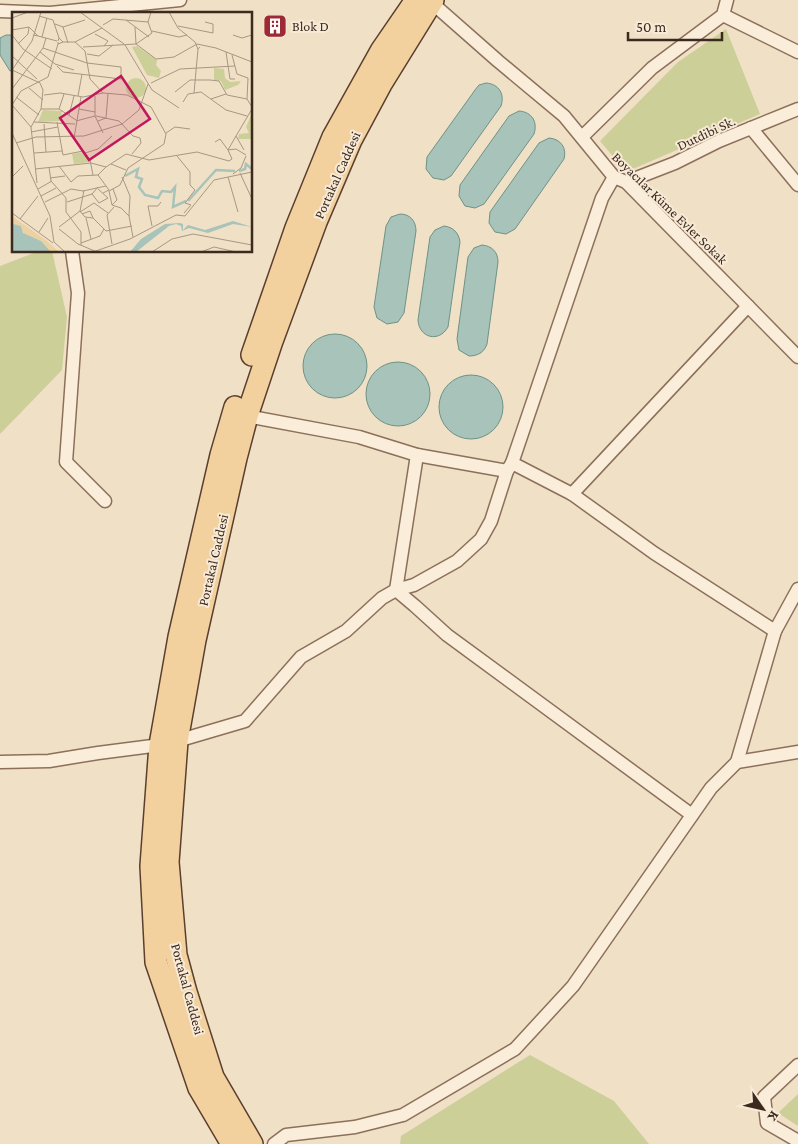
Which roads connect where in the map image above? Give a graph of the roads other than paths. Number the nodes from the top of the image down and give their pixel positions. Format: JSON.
{"nodes":[{"id":1,"x":173,"y":0,"type":"edge"},
{"id":2,"x":727,"y":0,"type":"edge"},
{"id":3,"x":426,"y":1,"type":"edge"},
{"id":4,"x":129,"y":9,"type":"edge"},
{"id":5,"x":0,"y":11,"type":"edge"},
{"id":6,"x":25,"y":12,"type":"edge"},
{"id":7,"x":70,"y":12,"type":"edge"},
{"id":8,"x":723,"y":15,"type":"junction"},
{"id":9,"x":798,"y":52,"type":"edge"},
{"id":10,"x":798,"y":109,"type":"edge"},
{"id":11,"x":752,"y":128,"type":"junction"},
{"id":12,"x":582,"y":137,"type":"junction"},
{"id":13,"x":614,"y":178,"type":"junction"},
{"id":14,"x":626,"y":182,"type":"junction"},
{"id":15,"x":798,"y":185,"type":"edge"},
{"id":16,"x":72,"y":252,"type":"edge"},
{"id":17,"x":748,"y":306,"type":"junction"},
{"id":18,"x":798,"y":357,"type":"edge"},
{"id":19,"x":248,"y":416,"type":"junction"},
{"id":20,"x":417,"y":455,"type":"junction"},
{"id":21,"x":509,"y":467,"type":"junction"},
{"id":22,"x":572,"y":494,"type":"junction"},
{"id":23,"x":105,"y":501,"type":"dead end"},
{"id":24,"x":798,"y":589,"type":"edge"},
{"id":25,"x":396,"y":590,"type":"junction"},
{"id":26,"x":775,"y":631,"type":"junction"},
{"id":27,"x":168,"y":743,"type":"junction"},
{"id":28,"x":798,"y":752,"type":"edge"},
{"id":29,"x":0,"y":762,"type":"edge"},
{"id":30,"x":737,"y":762,"type":"junction"},
{"id":31,"x":692,"y":815,"type":"junction"},
{"id":32,"x":798,"y":1064,"type":"edge"},
{"id":33,"x":798,"y":1141,"type":"edge"},
{"id":34,"x":232,"y":1144,"type":"edge"},
{"id":35,"x":252,"y":1144,"type":"edge"},
{"id":36,"x":274,"y":1144,"type":"edge"}],
"edges":[{"from":1,"to":4,"type":"street"},
{"from":2,"to":8,"type":"street"},
{"from":3,"to":12,"type":"street","name":"Boyacılar Küme Evler Sokak"},
{"from":3,"to":19,"type":"main road","name":"Portakal Caddesi"},
{"from":3,"to":27,"type":"main road","name":"Portakal Caddesi"},
{"from":4,"to":7,"type":"street"},
{"from":5,"to":6,"type":"street"},
{"from":8,"to":9,"type":"street"},
{"from":8,"to":12,"type":"street"},
{"from":10,"to":11,"type":"street","name":"Dutdibi Sk."},
{"from":11,"to":14,"type":"street","name":"Dutdibi Sk."},
{"from":11,"to":15,"type":"street"},
{"from":12,"to":13,"type":"street","name":"Boyacılar Küme Evler Sokak"},
{"from":13,"to":14,"type":"street","name":"Boyacılar Küme Evler Sokak"},
{"from":13,"to":21,"type":"street"},
{"from":14,"to":17,"type":"street","name":"Boyacılar Küme Evler Sokak"},
{"from":16,"to":23,"type":"street"},
{"from":17,"to":18,"type":"street","name":"Boyacılar Küme Evler Sokak"},
{"from":17,"to":22,"type":"street"},
{"from":19,"to":20,"type":"street"},
{"from":19,"to":27,"type":"main road","name":"Portakal Caddesi"},
{"from":20,"to":21,"type":"street"},
{"from":20,"to":25,"type":"street"},
{"from":21,"to":22,"type":"street"},
{"from":21,"to":25,"type":"street"},
{"from":22,"to":26,"type":"street"},
{"from":24,"to":26,"type":"street"},
{"from":25,"to":27,"type":"street"},
{"from":25,"to":31,"type":"street"},
{"from":26,"to":30,"type":"street"},
{"from":27,"to":29,"type":"street"},
{"from":27,"to":34,"type":"main road","name":"Portakal Caddesi"},
{"from":27,"to":35,"type":"main road","name":"Portakal Caddesi"},
{"from":28,"to":30,"type":"street"},
{"from":30,"to":31,"type":"street"},
{"from":31,"to":36,"type":"street"},
{"from":32,"to":33,"type":"street"}]}
